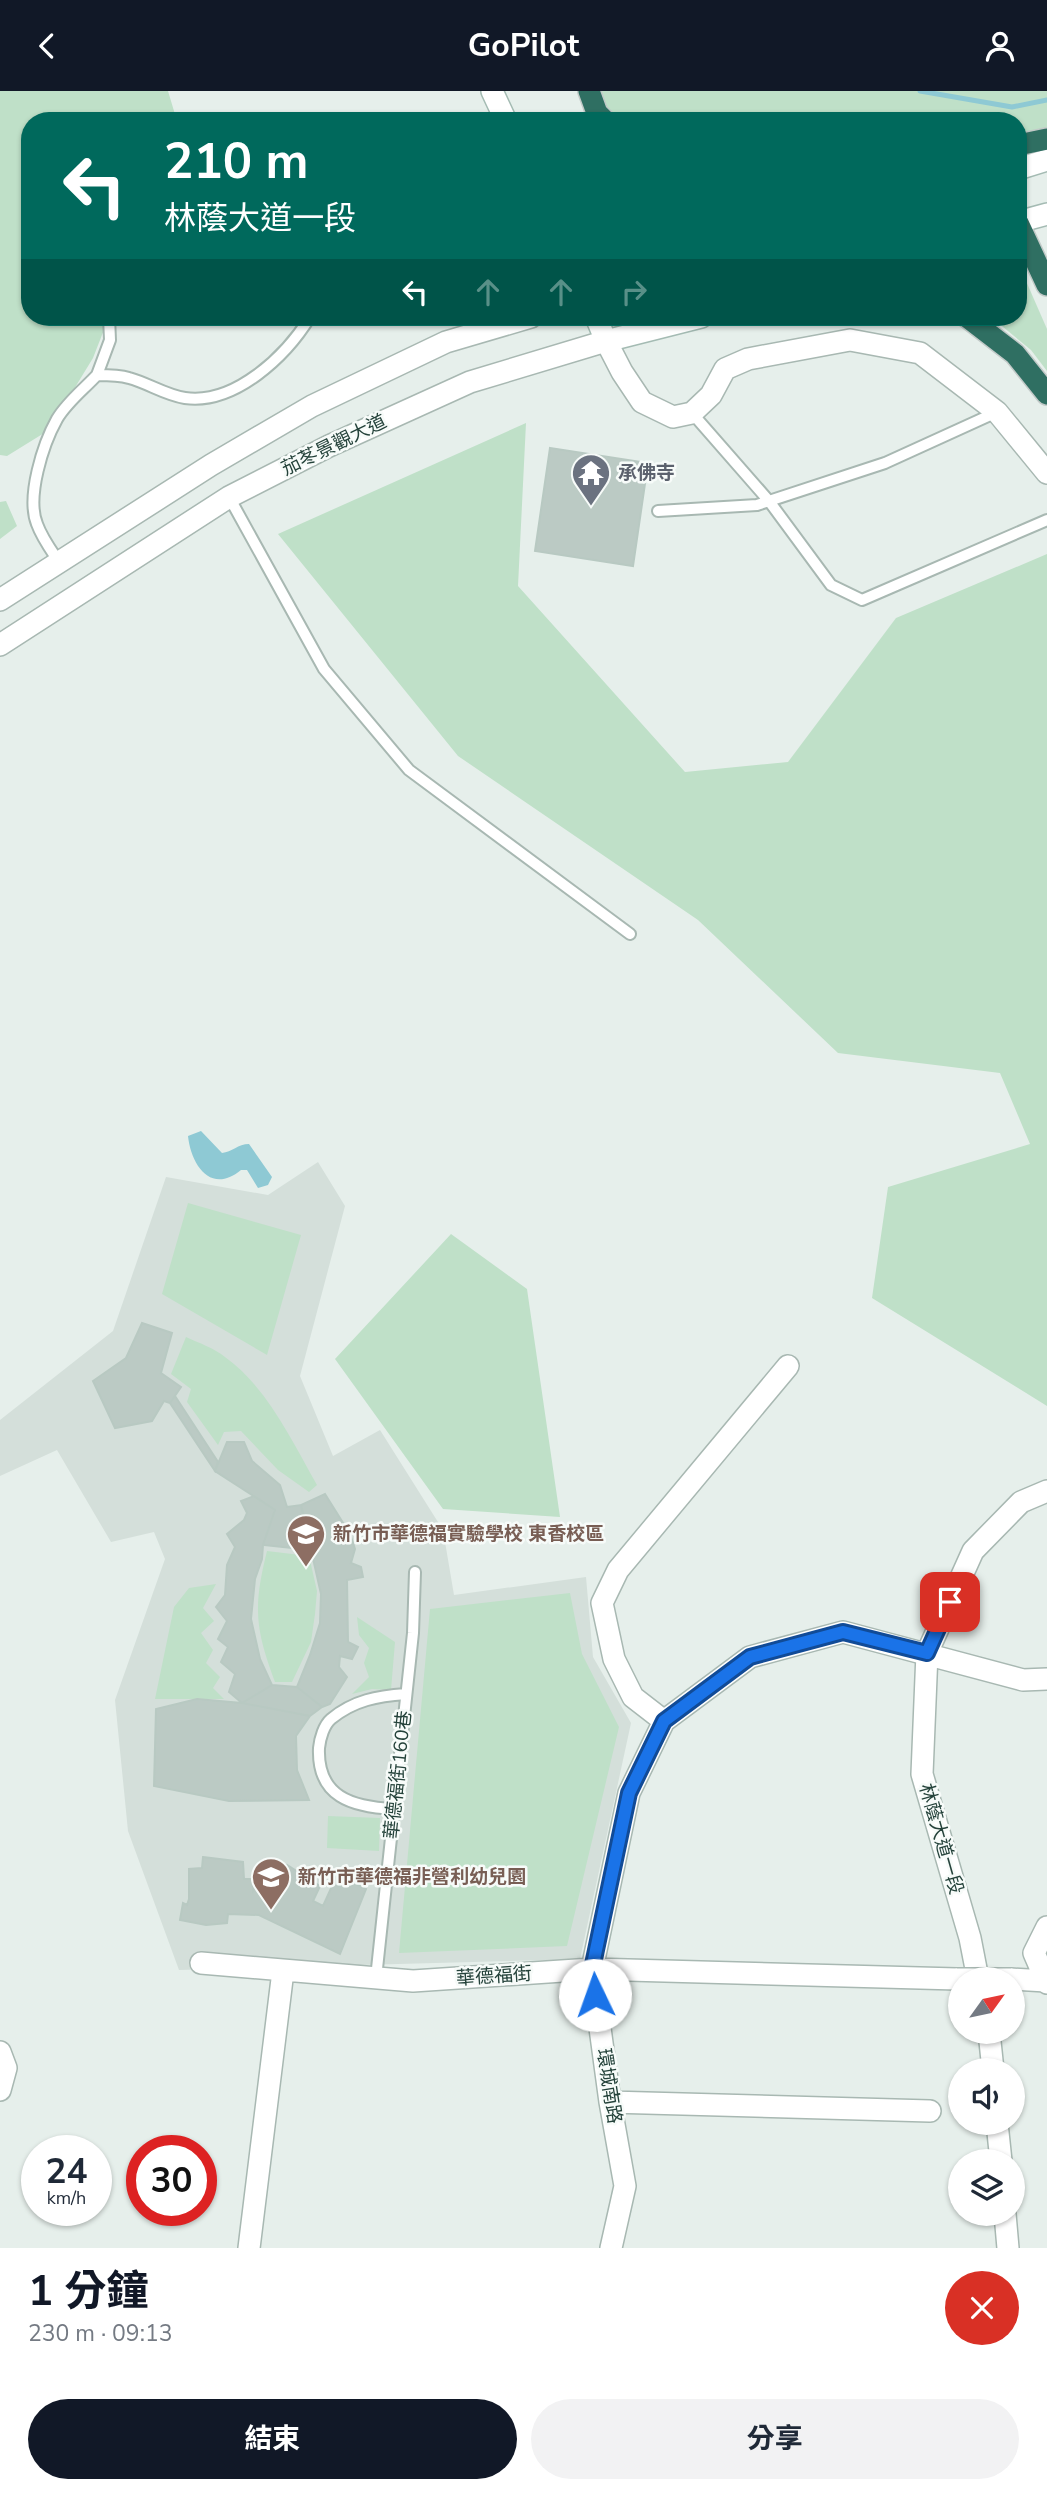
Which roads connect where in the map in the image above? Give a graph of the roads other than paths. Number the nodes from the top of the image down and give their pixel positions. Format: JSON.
{"nodes":[{"id":1,"x":492,"y":91,"type":"edge"},
{"id":2,"x":589,"y":91,"type":"edge"},
{"id":3,"x":502,"y":112,"type":"edge"},
{"id":4,"x":597,"y":112,"type":"edge"},
{"id":5,"x":1047,"y":139,"type":"edge"},
{"id":6,"x":1027,"y":143,"type":"edge"},
{"id":7,"x":1047,"y":160,"type":"edge"},
{"id":8,"x":1027,"y":166,"type":"edge"},
{"id":9,"x":1047,"y":214,"type":"edge"},
{"id":10,"x":1027,"y":220,"type":"edge"},
{"id":11,"x":1027,"y":242,"type":"edge"},
{"id":12,"x":1047,"y":285,"type":"edge"},
{"id":13,"x":109,"y":326,"type":"edge"},
{"id":14,"x":304,"y":326,"type":"edge"},
{"id":15,"x":499,"y":326,"type":"edge"},
{"id":16,"x":600,"y":326,"type":"edge"},
{"id":17,"x":665,"y":326,"type":"edge"},
{"id":18,"x":979,"y":326,"type":"edge"},
{"id":19,"x":606,"y":341,"type":"junction"},
{"id":20,"x":97,"y":375,"type":"junction"},
{"id":21,"x":1047,"y":394,"type":"edge"},
{"id":22,"x":692,"y":412,"type":"junction"},
{"id":23,"x":997,"y":412,"type":"junction"},
{"id":24,"x":1047,"y":473,"type":"edge"},
{"id":25,"x":229,"y":498,"type":"junction"},
{"id":26,"x":769,"y":501,"type":"junction"},
{"id":27,"x":658,"y":511,"type":"dead end"},
{"id":28,"x":1047,"y":520,"type":"edge"},
{"id":29,"x":59,"y":562,"type":"junction"},
{"id":30,"x":0,"y":600,"type":"edge"},
{"id":31,"x":0,"y":645,"type":"edge"},
{"id":32,"x":629,"y":934,"type":"dead end"},
{"id":33,"x":788,"y":1366,"type":"dead end"},
{"id":34,"x":1047,"y":1491,"type":"edge"},
{"id":35,"x":415,"y":1572,"type":"dead end"},
{"id":36,"x":927,"y":1653,"type":"junction"},
{"id":37,"x":1047,"y":1679,"type":"edge"},
{"id":38,"x":407,"y":1694,"type":"junction"},
{"id":39,"x":664,"y":1721,"type":"junction"},
{"id":40,"x":394,"y":1809,"type":"junction"},
{"id":41,"x":1047,"y":1927,"type":"edge"},
{"id":42,"x":201,"y":1963,"type":"dead end"},
{"id":43,"x":976,"y":1967,"type":"edge"},
{"id":44,"x":592,"y":1969,"type":"junction"},
{"id":45,"x":283,"y":1971,"type":"junction"},
{"id":46,"x":376,"y":1978,"type":"junction"},
{"id":47,"x":948,"y":1979,"type":"edge"},
{"id":48,"x":1026,"y":1980,"type":"edge"},
{"id":49,"x":1046,"y":1982,"type":"edge"},
{"id":50,"x":0,"y":2052,"type":"edge"},
{"id":51,"x":0,"y":2090,"type":"edge"},
{"id":52,"x":610,"y":2102,"type":"junction"},
{"id":53,"x":930,"y":2111,"type":"dead end"},
{"id":54,"x":1006,"y":2226,"type":"edge"},
{"id":55,"x":249,"y":2248,"type":"edge"},
{"id":56,"x":611,"y":2248,"type":"edge"},
{"id":57,"x":1008,"y":2248,"type":"edge"}],
"edges":[{"from":1,"to":3,"type":"street"},
{"from":2,"to":4,"type":"highway"},
{"from":5,"to":6,"type":"highway"},
{"from":7,"to":8,"type":"street"},
{"from":9,"to":10,"type":"street"},
{"from":11,"to":12,"type":"highway"},
{"from":13,"to":20,"type":"lane"},
{"from":14,"to":20,"type":"lane"},
{"from":15,"to":29,"type":"street"},
{"from":16,"to":19,"type":"street"},
{"from":17,"to":19,"type":"street","name":"茄苳景觀大道"},
{"from":18,"to":21,"type":"highway"},
{"from":19,"to":22,"type":"street"},
{"from":19,"to":25,"type":"street","name":"茄苳景觀大道"},
{"from":20,"to":29,"type":"lane"},
{"from":22,"to":23,"type":"street"},
{"from":22,"to":26,"type":"lane"},
{"from":23,"to":24,"type":"street"},
{"from":23,"to":26,"type":"lane"},
{"from":25,"to":31,"type":"street","name":"茄苳景觀大道"},
{"from":25,"to":32,"type":"lane"},
{"from":26,"to":27,"type":"lane"},
{"from":26,"to":28,"type":"lane"},
{"from":29,"to":30,"type":"street"},
{"from":33,"to":39,"type":"street"},
{"from":34,"to":36,"type":"street","name":"林蔭大道一段"},
{"from":35,"to":38,"type":"lane","name":"華德福街160巷"},
{"from":36,"to":37,"type":"street","name":"環城南路"},
{"from":36,"to":39,"type":"street","name":"環城南路"},
{"from":36,"to":43,"type":"street","name":"林蔭大道一段"},
{"from":38,"to":40,"type":"lane","name":"華德福街160巷"},
{"from":38,"to":40,"type":"lane"},
{"from":39,"to":44,"type":"street","name":"環城南路"},
{"from":40,"to":46,"type":"lane","name":"華德福街160巷"},
{"from":41,"to":49,"type":"street"},
{"from":42,"to":45,"type":"street","name":"華德福街"},
{"from":44,"to":46,"type":"street","name":"華德福街"},
{"from":44,"to":47,"type":"street","name":"華德福街","bridge":true},
{"from":44,"to":52,"type":"street","name":"環城南路"},
{"from":45,"to":46,"type":"street","name":"華德福街"},
{"from":45,"to":55,"type":"street"},
{"from":48,"to":49,"type":"street","name":"華德福街"},
{"from":50,"to":51,"type":"street"},
{"from":52,"to":53,"type":"street"},
{"from":52,"to":56,"type":"street","name":"環城南路"},
{"from":54,"to":57,"type":"street"}]}
